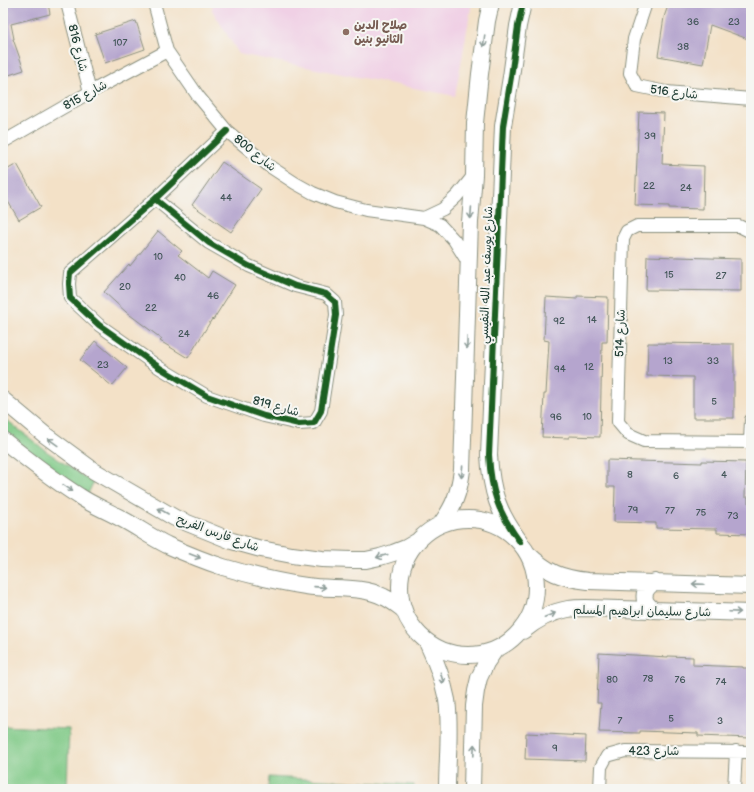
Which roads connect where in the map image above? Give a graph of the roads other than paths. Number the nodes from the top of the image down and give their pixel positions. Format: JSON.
{"nodes":[{"id":1,"x":67,"y":3,"type":"edge"},
{"id":2,"x":154,"y":3,"type":"edge"},
{"id":3,"x":492,"y":3,"type":"edge"},
{"id":4,"x":523,"y":3,"type":"edge"},
{"id":5,"x":646,"y":3,"type":"edge"},
{"id":6,"x":168,"y":50,"type":"junction"},
{"id":7,"x":90,"y":92,"type":"junction"},
{"id":8,"x":751,"y":99,"type":"edge"},
{"id":9,"x":227,"y":131,"type":"junction"},
{"id":10,"x":3,"y":142,"type":"edge"},
{"id":11,"x":474,"y":175,"type":"junction"},
{"id":12,"x":155,"y":199,"type":"junction"},
{"id":13,"x":424,"y":218,"type":"junction"},
{"id":14,"x":751,"y":232,"type":"edge"},
{"id":15,"x":469,"y":266,"type":"junction"},
{"id":16,"x":3,"y":400,"type":"edge"},
{"id":17,"x":751,"y":420,"type":"edge"},
{"id":18,"x":3,"y":440,"type":"edge"},
{"id":19,"x":751,"y":442,"type":"edge"},
{"id":20,"x":441,"y":524,"type":"junction"},
{"id":21,"x":418,"y":540,"type":"junction"},
{"id":22,"x":523,"y":548,"type":"junction"},
{"id":23,"x":655,"y":582,"type":"junction"},
{"id":24,"x":751,"y":586,"type":"edge"},
{"id":25,"x":404,"y":610,"type":"junction"},
{"id":26,"x":655,"y":610,"type":"junction"},
{"id":27,"x":751,"y":613,"type":"edge"},
{"id":28,"x":517,"y":635,"type":"junction"},
{"id":29,"x":427,"y":642,"type":"junction"},
{"id":30,"x":495,"y":650,"type":"junction"},
{"id":31,"x":736,"y":751,"type":"junction"},
{"id":32,"x":751,"y":752,"type":"edge"},
{"id":33,"x":447,"y":789,"type":"edge"},
{"id":34,"x":472,"y":789,"type":"edge"},
{"id":35,"x":600,"y":789,"type":"edge"},
{"id":36,"x":734,"y":789,"type":"edge"}],
"edges":[{"from":1,"to":7,"type":"street","name":"شارع 816"},
{"from":2,"to":6,"type":"street","name":"شارع 800"},
{"from":3,"to":11,"type":"street","name":"شارع يوسف عبد الله النفيسي","one_way":true},
{"from":4,"to":22,"type":"street","name":"شارع يوسف عبد الله النفيسي"},
{"from":5,"to":8,"type":"street","name":"شارع 516"},
{"from":6,"to":7,"type":"street","name":"شارع 815"},
{"from":6,"to":9,"type":"street","name":"شارع 800"},
{"from":7,"to":10,"type":"street","name":"شارع 815"},
{"from":9,"to":12,"type":"street","name":"شارع 819"},
{"from":9,"to":13,"type":"street","name":"شارع 800"},
{"from":11,"to":13,"type":"street"},
{"from":11,"to":15,"type":"street","name":"شارع يوسف عبد الله النفيسي","one_way":true},
{"from":12,"to":12,"type":"street","name":"شارع 819"},
{"from":13,"to":15,"type":"street","name":"شارع 800"},
{"from":14,"to":19,"type":"street","name":"شارع 514"},
{"from":15,"to":20,"type":"street","name":"شارع يوسف عبد الله النفيسي","one_way":true},
{"from":21,"to":16,"type":"street","name":"شارع فارس الفريح","one_way":true},
{"from":17,"to":19,"type":"street","name":"شارع 514"},
{"from":18,"to":25,"type":"street","one_way":true},
{"from":20,"to":21,"type":"street"},
{"from":20,"to":22,"type":"street"},
{"from":21,"to":25,"type":"street"},
{"from":22,"to":23,"type":"street"},
{"from":22,"to":28,"type":"street"},
{"from":24,"to":23,"type":"street","one_way":true},
{"from":23,"to":26,"type":"street"},
{"from":25,"to":29,"type":"street"},
{"from":26,"to":27,"type":"street","name":"شارع سليمان ابراهيم المسلم","one_way":true},
{"from":28,"to":26,"type":"street","name":"شارع سليمان ابراهيم المسلم","one_way":true},
{"from":28,"to":30,"type":"street"},
{"from":29,"to":30,"type":"street"},
{"from":29,"to":33,"type":"street","one_way":true},
{"from":34,"to":30,"type":"street","one_way":true},
{"from":31,"to":32,"type":"street","name":"شارع 423"},
{"from":31,"to":35,"type":"street","name":"شارع 423"},
{"from":31,"to":36,"type":"street"}]}
